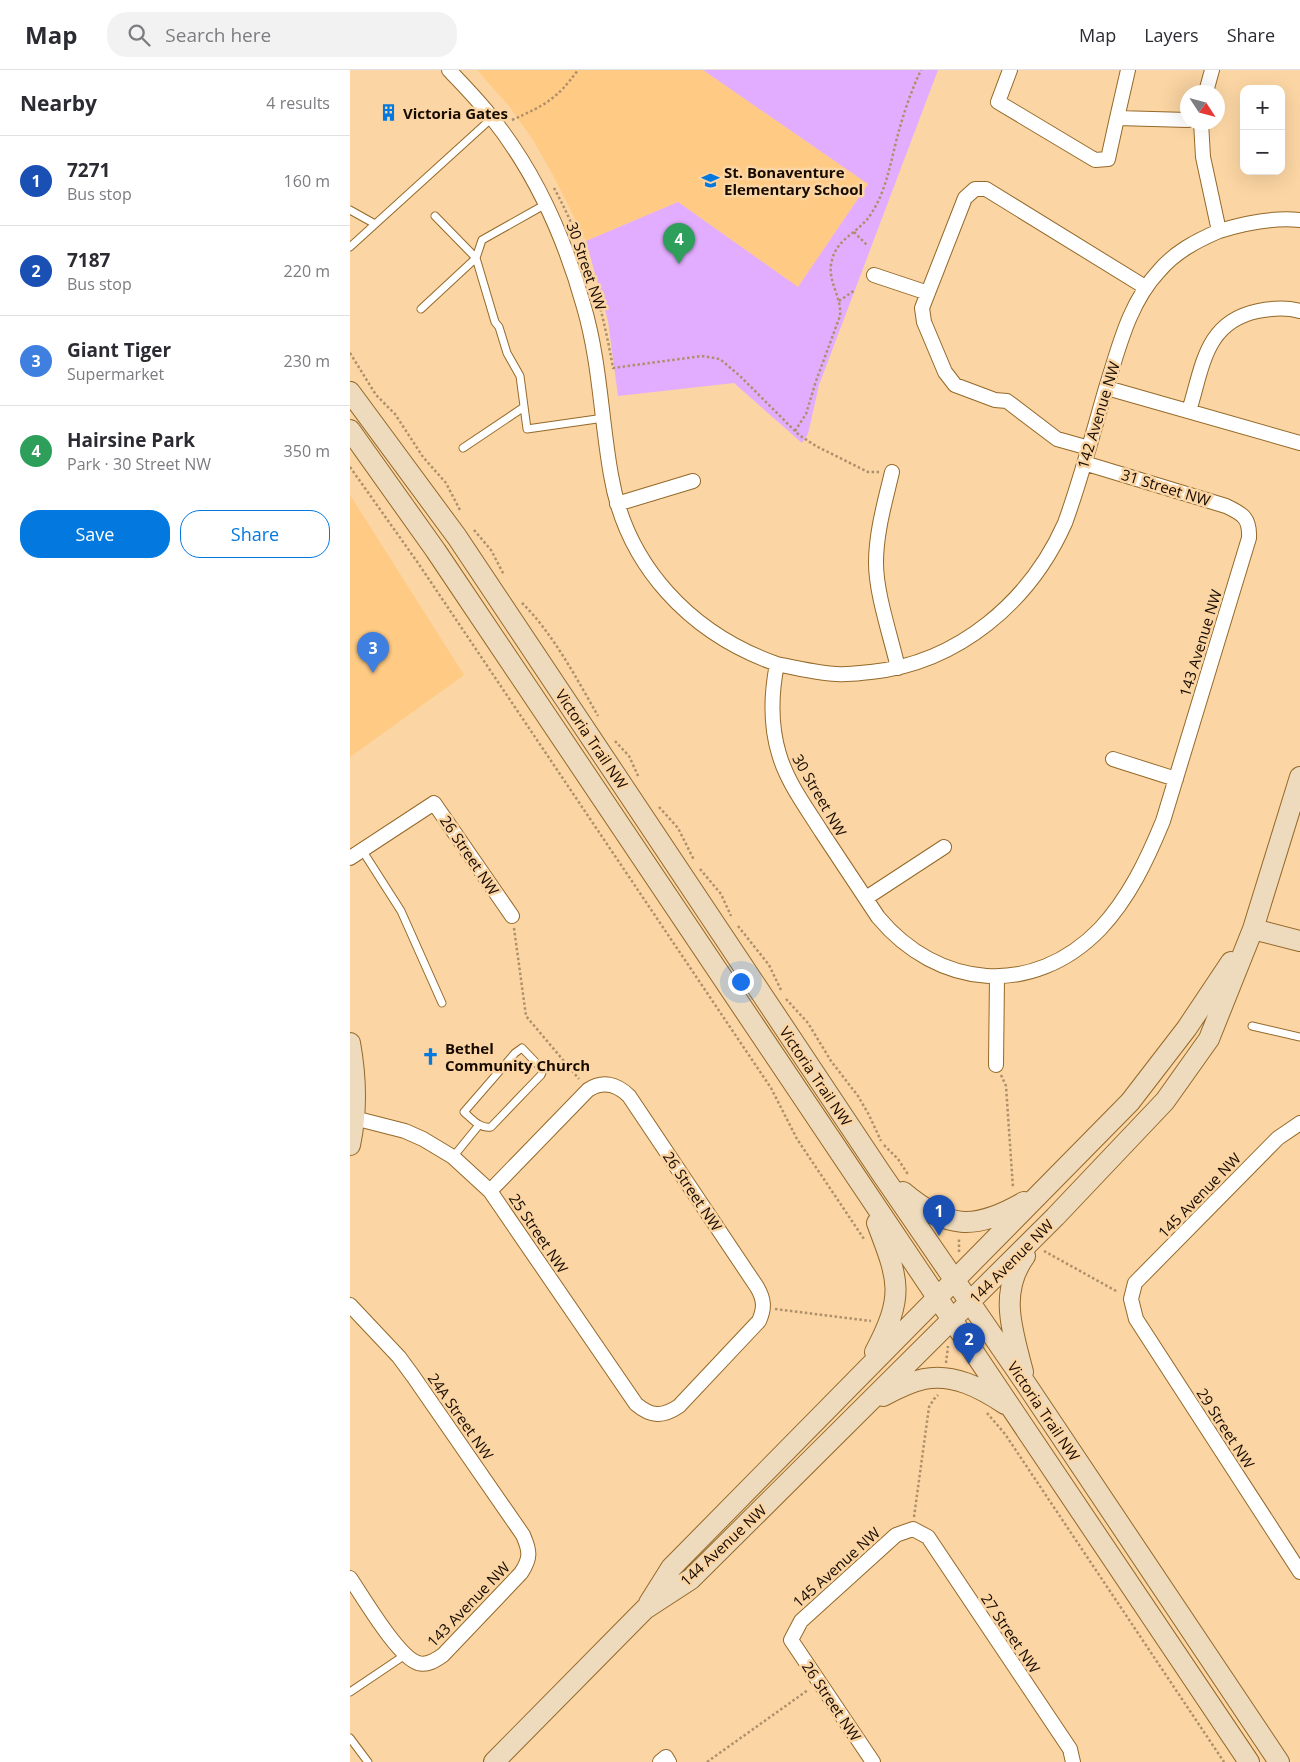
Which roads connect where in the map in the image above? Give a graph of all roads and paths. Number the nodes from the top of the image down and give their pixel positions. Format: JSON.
{"nodes":[{"id":1,"x":449,"y":70,"type":"edge"},
{"id":2,"x":578,"y":70,"type":"edge"},
{"id":3,"x":921,"y":70,"type":"edge"},
{"id":4,"x":1010,"y":70,"type":"edge"},
{"id":5,"x":1128,"y":70,"type":"edge"},
{"id":6,"x":1212,"y":70,"type":"edge"},
{"id":7,"x":1208,"y":85,"type":"edge"},
{"id":8,"x":492,"y":118,"type":"junction"},
{"id":9,"x":1117,"y":118,"type":"junction"},
{"id":10,"x":512,"y":120,"type":"dead end"},
{"id":11,"x":1180,"y":120,"type":"edge"},
{"id":12,"x":1201,"y":130,"type":"edge"},
{"id":13,"x":546,"y":204,"type":"junction"},
{"id":14,"x":350,"y":210,"type":"edge"},
{"id":15,"x":435,"y":216,"type":"dead end"},
{"id":16,"x":1300,"y":220,"type":"edge"},
{"id":17,"x":375,"y":224,"type":"junction"},
{"id":18,"x":854,"y":232,"type":"junction"},
{"id":19,"x":1219,"y":232,"type":"junction"},
{"id":20,"x":868,"y":246,"type":"dead end"},
{"id":21,"x":350,"y":247,"type":"edge"},
{"id":22,"x":476,"y":258,"type":"junction"},
{"id":23,"x":874,"y":274,"type":"dead end"},
{"id":24,"x":1145,"y":287,"type":"junction"},
{"id":25,"x":855,"y":290,"type":"dead end"},
{"id":26,"x":928,"y":293,"type":"junction"},
{"id":27,"x":839,"y":301,"type":"junction"},
{"id":28,"x":421,"y":309,"type":"dead end"},
{"id":29,"x":1300,"y":311,"type":"edge"},
{"id":30,"x":350,"y":354,"type":"edge"},
{"id":31,"x":613,"y":368,"type":"dead end"},
{"id":32,"x":1107,"y":388,"type":"junction"},
{"id":33,"x":350,"y":392,"type":"edge"},
{"id":34,"x":524,"y":407,"type":"junction"},
{"id":35,"x":1189,"y":411,"type":"junction"},
{"id":36,"x":604,"y":418,"type":"junction"},
{"id":37,"x":350,"y":430,"type":"edge"},
{"id":38,"x":795,"y":431,"type":"junction"},
{"id":39,"x":1300,"y":443,"type":"edge"},
{"id":40,"x":463,"y":448,"type":"dead end"},
{"id":41,"x":1089,"y":448,"type":"junction"},
{"id":42,"x":1084,"y":463,"type":"junction"},
{"id":43,"x":350,"y":467,"type":"edge"},
{"id":44,"x":892,"y":472,"type":"joint"},
{"id":45,"x":693,"y":481,"type":"dead end"},
{"id":46,"x":617,"y":504,"type":"junction"},
{"id":47,"x":462,"y":515,"type":"dead end"},
{"id":48,"x":1245,"y":517,"type":"joint"},
{"id":49,"x":469,"y":524,"type":"dead end"},
{"id":50,"x":504,"y":576,"type":"dead end"},
{"id":51,"x":518,"y":600,"type":"dead end"},
{"id":52,"x":777,"y":664,"type":"junction"},
{"id":53,"x":898,"y":668,"type":"junction"},
{"id":54,"x":601,"y":721,"type":"dead end"},
{"id":55,"x":613,"y":740,"type":"dead end"},
{"id":56,"x":1113,"y":759,"type":"dead end"},
{"id":57,"x":1300,"y":777,"type":"edge"},
{"id":58,"x":1176,"y":779,"type":"junction"},
{"id":59,"x":640,"y":780,"type":"dead end"},
{"id":60,"x":657,"y":806,"type":"dead end"},
{"id":61,"x":944,"y":847,"type":"dead end"},
{"id":62,"x":362,"y":850,"type":"junction"},
{"id":63,"x":350,"y":858,"type":"edge"},
{"id":64,"x":866,"y":898,"type":"junction"},
{"id":65,"x":512,"y":916,"type":"joint"},
{"id":66,"x":732,"y":918,"type":"dead end"},
{"id":67,"x":735,"y":922,"type":"dead end"},
{"id":68,"x":1253,"y":929,"type":"junction"},
{"id":69,"x":1300,"y":941,"type":"edge"},
{"id":70,"x":997,"y":977,"type":"junction"},
{"id":71,"x":442,"y":1003,"type":"dead end"},
{"id":72,"x":1252,"y":1026,"type":"dead end"},
{"id":73,"x":1300,"y":1037,"type":"edge"},
{"id":74,"x":350,"y":1043,"type":"edge"},
{"id":75,"x":996,"y":1065,"type":"joint"},
{"id":76,"x":588,"y":1090,"type":"junction"},
{"id":77,"x":354,"y":1118,"type":"junction"},
{"id":78,"x":1300,"y":1123,"type":"edge"},
{"id":79,"x":479,"y":1125,"type":"junction"},
{"id":80,"x":350,"y":1146,"type":"edge"},
{"id":81,"x":453,"y":1157,"type":"junction"},
{"id":82,"x":881,"y":1173,"type":"junction"},
{"id":83,"x":912,"y":1180,"type":"dead end"},
{"id":84,"x":862,"y":1187,"type":"junction"},
{"id":85,"x":1046,"y":1189,"type":"junction"},
{"id":86,"x":490,"y":1191,"type":"junction"},
{"id":87,"x":1013,"y":1191,"type":"dead end"},
{"id":88,"x":1055,"y":1217,"type":"junction"},
{"id":89,"x":959,"y":1228,"type":"dead end"},
{"id":90,"x":868,"y":1245,"type":"dead end"},
{"id":91,"x":1043,"y":1251,"type":"dead end"},
{"id":92,"x":958,"y":1257,"type":"dead end"},
{"id":93,"x":955,"y":1279,"type":"junction"},
{"id":94,"x":936,"y":1298,"type":"junction"},
{"id":95,"x":1131,"y":1299,"type":"junction"},
{"id":96,"x":970,"y":1302,"type":"junction"},
{"id":97,"x":350,"y":1305,"type":"edge"},
{"id":98,"x":764,"y":1308,"type":"junction"},
{"id":99,"x":950,"y":1319,"type":"junction"},
{"id":100,"x":874,"y":1322,"type":"dead end"},
{"id":101,"x":949,"y":1341,"type":"dead end"},
{"id":102,"x":864,"y":1370,"type":"junction"},
{"id":103,"x":945,"y":1371,"type":"dead end"},
{"id":104,"x":1026,"y":1384,"type":"junction"},
{"id":105,"x":942,"y":1394,"type":"dead end"},
{"id":106,"x":870,"y":1402,"type":"junction"},
{"id":107,"x":1010,"y":1407,"type":"junction"},
{"id":108,"x":985,"y":1412,"type":"dead end"},
{"id":109,"x":913,"y":1529,"type":"junction"},
{"id":110,"x":529,"y":1555,"type":"joint"},
{"id":111,"x":1300,"y":1572,"type":"edge"},
{"id":112,"x":350,"y":1578,"type":"edge"},
{"id":113,"x":645,"y":1609,"type":"junction"},
{"id":114,"x":791,"y":1640,"type":"joint"},
{"id":115,"x":405,"y":1655,"type":"junction"},
{"id":116,"x":819,"y":1682,"type":"junction"},
{"id":117,"x":350,"y":1692,"type":"edge"},
{"id":118,"x":350,"y":1738,"type":"edge"},
{"id":119,"x":368,"y":1762,"type":"edge"},
{"id":120,"x":494,"y":1762,"type":"edge"},
{"id":121,"x":707,"y":1762,"type":"edge"},
{"id":122,"x":873,"y":1762,"type":"edge"},
{"id":123,"x":1073,"y":1762,"type":"edge"},
{"id":124,"x":1224,"y":1762,"type":"edge"},
{"id":125,"x":1249,"y":1762,"type":"edge"},
{"id":126,"x":1279,"y":1762,"type":"edge"}],
"edges":[{"from":1,"to":8,"type":"street","name":"30 Street NW"},
{"from":2,"to":10,"type":"path"},
{"from":3,"to":18,"type":"path"},
{"from":4,"to":9,"type":"street"},
{"from":5,"to":9,"type":"street"},
{"from":6,"to":7,"type":"street"},
{"from":8,"to":13,"type":"street","name":"30 Street NW"},
{"from":8,"to":17,"type":"lane"},
{"from":9,"to":11,"type":"street"},
{"from":12,"to":19,"type":"street"},
{"from":13,"to":22,"type":"lane"},
{"from":13,"to":36,"type":"street","name":"30 Street NW"},
{"from":14,"to":17,"type":"lane"},
{"from":15,"to":22,"type":"lane"},
{"from":16,"to":19,"type":"street","name":"142 Avenue NW"},
{"from":17,"to":21,"type":"lane"},
{"from":18,"to":20,"type":"path"},
{"from":18,"to":27,"type":"path"},
{"from":19,"to":24,"type":"street","name":"142 Avenue NW"},
{"from":22,"to":28,"type":"lane"},
{"from":22,"to":34,"type":"lane"},
{"from":23,"to":26,"type":"street"},
{"from":24,"to":26,"type":"street"},
{"from":24,"to":32,"type":"street","name":"142 Avenue NW"},
{"from":25,"to":27,"type":"path"},
{"from":26,"to":41,"type":"street"},
{"from":27,"to":38,"type":"path"},
{"from":29,"to":35,"type":"street"},
{"from":30,"to":47,"type":"path"},
{"from":31,"to":38,"type":"path"},
{"from":32,"to":35,"type":"street"},
{"from":32,"to":41,"type":"street","name":"142 Avenue NW"},
{"from":33,"to":82,"type":"main road","name":"Victoria Trail NW"},
{"from":34,"to":36,"type":"lane"},
{"from":34,"to":40,"type":"lane"},
{"from":35,"to":39,"type":"street"},
{"from":36,"to":46,"type":"street","name":"30 Street NW"},
{"from":37,"to":84,"type":"main road","name":"Victoria Trail NW"},
{"from":38,"to":44,"type":"path"},
{"from":41,"to":42,"type":"street","name":"142 Avenue NW"},
{"from":42,"to":48,"type":"street","name":"31 Street NW"},
{"from":42,"to":53,"type":"street","name":"142 Avenue NW"},
{"from":43,"to":90,"type":"path"},
{"from":44,"to":53,"type":"street"},
{"from":45,"to":46,"type":"street"},
{"from":46,"to":52,"type":"street","name":"30 Street NW"},
{"from":48,"to":58,"type":"street","name":"143 Avenue NW"},
{"from":49,"to":50,"type":"path"},
{"from":51,"to":54,"type":"path"},
{"from":52,"to":53,"type":"street","name":"142 Avenue NW"},
{"from":52,"to":64,"type":"street","name":"30 Street NW"},
{"from":55,"to":59,"type":"path"},
{"from":56,"to":58,"type":"street"},
{"from":57,"to":68,"type":"main road","name":"144 Avenue NW"},
{"from":58,"to":70,"type":"street","name":"143 Avenue NW"},
{"from":60,"to":66,"type":"path"},
{"from":61,"to":64,"type":"street"},
{"from":62,"to":63,"type":"street","name":"26 Street NW"},
{"from":62,"to":65,"type":"street","name":"26 Street NW"},
{"from":62,"to":71,"type":"lane"},
{"from":64,"to":70,"type":"street","name":"30 Street NW"},
{"from":65,"to":76,"type":"path"},
{"from":67,"to":83,"type":"path"},
{"from":68,"to":69,"type":"main road"},
{"from":68,"to":85,"type":"main road","name":"144 Avenue NW"},
{"from":68,"to":88,"type":"main road","name":"144 Avenue NW"},
{"from":70,"to":75,"type":"street"},
{"from":72,"to":73,"type":"lane"},
{"from":74,"to":77,"type":"main road"},
{"from":75,"to":87,"type":"path"},
{"from":76,"to":86,"type":"street"},
{"from":76,"to":98,"type":"street","name":"26 Street NW"},
{"from":77,"to":80,"type":"main road"},
{"from":77,"to":81,"type":"street","name":"25 Street NW"},
{"from":78,"to":95,"type":"street","name":"145 Avenue NW"},
{"from":79,"to":79,"type":"lane"},
{"from":79,"to":81,"type":"lane"},
{"from":81,"to":86,"type":"street","name":"25 Street NW"},
{"from":82,"to":85,"type":"main road"},
{"from":82,"to":93,"type":"main road","name":"Victoria Trail NW"},
{"from":84,"to":94,"type":"main road","name":"Victoria Trail NW"},
{"from":84,"to":102,"type":"main road"},
{"from":85,"to":93,"type":"main road","name":"144 Avenue NW"},
{"from":86,"to":98,"type":"street","name":"25 Street NW"},
{"from":88,"to":96,"type":"main road","name":"144 Avenue NW"},
{"from":88,"to":104,"type":"main road"},
{"from":89,"to":92,"type":"path"},
{"from":91,"to":95,"type":"path"},
{"from":93,"to":94,"type":"main road","name":"144 Avenue NW"},
{"from":93,"to":96,"type":"main road","name":"Victoria Trail NW"},
{"from":94,"to":99,"type":"main road","name":"Victoria Trail NW"},
{"from":94,"to":102,"type":"main road","name":"144 Avenue NW"},
{"from":95,"to":111,"type":"street","name":"29 Street NW"},
{"from":96,"to":99,"type":"main road","name":"144 Avenue NW"},
{"from":96,"to":104,"type":"main road","name":"Victoria Trail NW"},
{"from":97,"to":110,"type":"street","name":"24A Street NW"},
{"from":98,"to":100,"type":"path"},
{"from":99,"to":106,"type":"main road","name":"144 Avenue NW"},
{"from":99,"to":107,"type":"main road","name":"Victoria Trail NW"},
{"from":101,"to":103,"type":"path"},
{"from":102,"to":113,"type":"main road","name":"144 Avenue NW"},
{"from":104,"to":126,"type":"main road","name":"Victoria Trail NW"},
{"from":105,"to":109,"type":"path"},
{"from":106,"to":107,"type":"main road"},
{"from":106,"to":113,"type":"main road","name":"144 Avenue NW"},
{"from":107,"to":125,"type":"main road","name":"Victoria Trail NW"},
{"from":108,"to":124,"type":"path"},
{"from":109,"to":114,"type":"street","name":"145 Avenue NW"},
{"from":109,"to":123,"type":"street","name":"27 Street NW"},
{"from":110,"to":115,"type":"street","name":"143 Avenue NW"},
{"from":112,"to":115,"type":"street"},
{"from":113,"to":120,"type":"main road","name":"144 Avenue NW"},
{"from":114,"to":116,"type":"street","name":"26 Street NW"},
{"from":115,"to":117,"type":"lane"},
{"from":116,"to":121,"type":"path"},
{"from":116,"to":122,"type":"street","name":"26 Street NW"},
{"from":118,"to":119,"type":"lane"}]}
